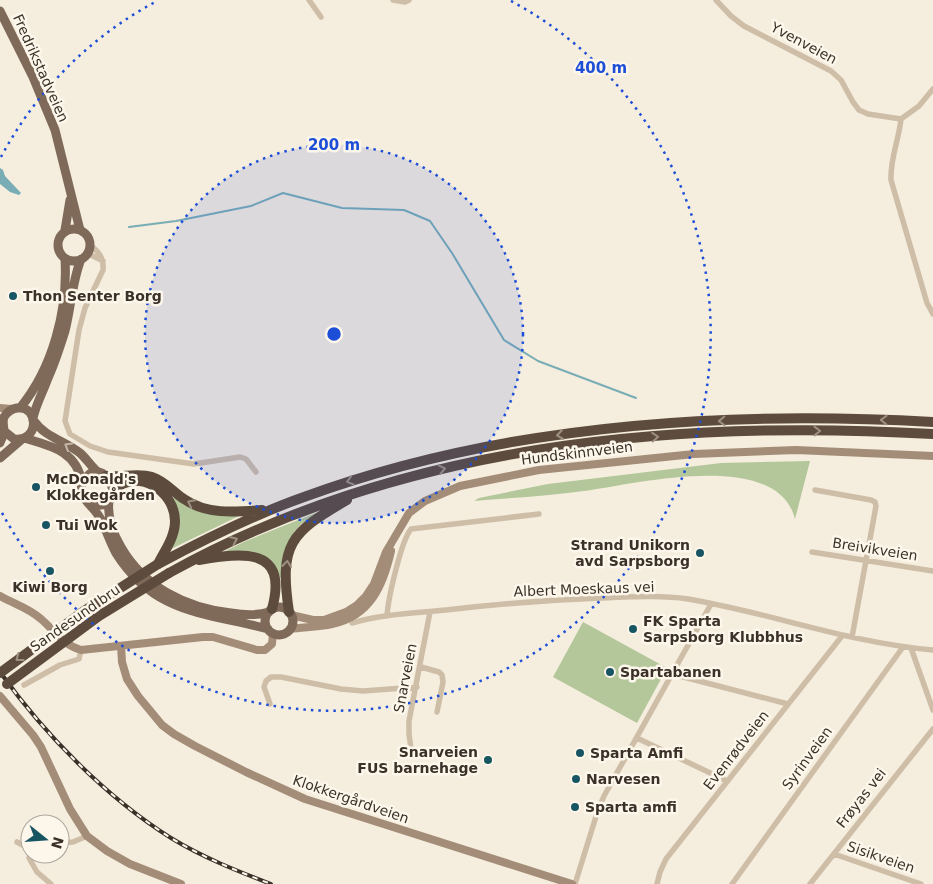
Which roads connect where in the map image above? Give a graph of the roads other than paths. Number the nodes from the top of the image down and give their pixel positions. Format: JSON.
{"nodes":[{"id":1,"x":309,"y":0,"type":"edge"},
{"id":2,"x":393,"y":0,"type":"edge"},
{"id":3,"x":409,"y":0,"type":"edge"},
{"id":4,"x":716,"y":0,"type":"edge"},
{"id":5,"x":0,"y":11,"type":"edge"},
{"id":6,"x":320,"y":17,"type":"dead end"},
{"id":7,"x":933,"y":89,"type":"edge"},
{"id":8,"x":901,"y":119,"type":"junction"},
{"id":9,"x":70,"y":195,"type":"junction"},
{"id":10,"x":66,"y":230,"type":"junction"},
{"id":11,"x":80,"y":230,"type":"junction"},
{"id":12,"x":86,"y":253,"type":"junction"},
{"id":13,"x":65,"y":259,"type":"junction"},
{"id":14,"x":933,"y":314,"type":"edge"},
{"id":15,"x":0,"y":408,"type":"edge"},
{"id":16,"x":16,"y":408,"type":"junction"},
{"id":17,"x":33,"y":420,"type":"junction"},
{"id":18,"x":933,"y":422,"type":"edge"},
{"id":19,"x":2,"y":425,"type":"edge"},
{"id":20,"x":933,"y":434,"type":"edge"},
{"id":21,"x":23,"y":438,"type":"junction"},
{"id":22,"x":0,"y":443,"type":"edge"},
{"id":23,"x":933,"y":456,"type":"edge"},
{"id":24,"x":0,"y":458,"type":"edge"},
{"id":25,"x":256,"y":472,"type":"dead end"},
{"id":26,"x":103,"y":474,"type":"junction"},
{"id":27,"x":82,"y":483,"type":"junction"},
{"id":28,"x":365,"y":489,"type":"junction"},
{"id":29,"x":815,"y":490,"type":"dead end"},
{"id":30,"x":111,"y":495,"type":"junction"},
{"id":31,"x":90,"y":504,"type":"junction"},
{"id":32,"x":273,"y":509,"type":"junction"},
{"id":33,"x":539,"y":514,"type":"dead end"},
{"id":34,"x":393,"y":540,"type":"junction"},
{"id":35,"x":812,"y":552,"type":"dead end"},
{"id":36,"x":867,"y":560,"type":"junction"},
{"id":37,"x":190,"y":561,"type":"junction"},
{"id":38,"x":158,"y":564,"type":"junction"},
{"id":39,"x":933,"y":571,"type":"edge"},
{"id":40,"x":0,"y":596,"type":"edge"},
{"id":41,"x":711,"y":604,"type":"junction"},
{"id":42,"x":270,"y":611,"type":"junction"},
{"id":43,"x":430,"y":612,"type":"junction"},
{"id":44,"x":290,"y":613,"type":"junction"},
{"id":45,"x":387,"y":616,"type":"junction"},
{"id":46,"x":352,"y":623,"type":"dead end"},
{"id":47,"x":290,"y":630,"type":"junction"},
{"id":48,"x":271,"y":631,"type":"junction"},
{"id":49,"x":842,"y":636,"type":"junction"},
{"id":50,"x":852,"y":637,"type":"junction"},
{"id":51,"x":121,"y":646,"type":"junction"},
{"id":52,"x":903,"y":647,"type":"junction"},
{"id":53,"x":910,"y":648,"type":"junction"},
{"id":54,"x":81,"y":650,"type":"junction"},
{"id":55,"x":933,"y":650,"type":"edge"},
{"id":56,"x":420,"y":668,"type":"junction"},
{"id":57,"x":0,"y":673,"type":"edge"},
{"id":58,"x":672,"y":674,"type":"junction"},
{"id":59,"x":24,"y":685,"type":"dead end"},
{"id":60,"x":416,"y":687,"type":"junction"},
{"id":61,"x":0,"y":689,"type":"edge"},
{"id":62,"x":0,"y":696,"type":"edge"},
{"id":63,"x":270,"y":704,"type":"dead end"},
{"id":64,"x":788,"y":704,"type":"junction"},
{"id":65,"x":933,"y":710,"type":"edge"},
{"id":66,"x":437,"y":712,"type":"dead end"},
{"id":67,"x":933,"y":729,"type":"edge"},
{"id":68,"x":636,"y":738,"type":"junction"},
{"id":69,"x":411,"y":749,"type":"dead end"},
{"id":70,"x":727,"y":781,"type":"junction"},
{"id":71,"x":87,"y":836,"type":"junction"},
{"id":72,"x":17,"y":842,"type":"dead end"},
{"id":73,"x":70,"y":842,"type":"edge"},
{"id":74,"x":20,"y":843,"type":"edge"},
{"id":75,"x":834,"y":854,"type":"junction"},
{"id":76,"x":32,"y":864,"type":"edge"},
{"id":77,"x":51,"y":884,"type":"edge"},
{"id":78,"x":180,"y":884,"type":"edge"},
{"id":79,"x":574,"y":884,"type":"edge"},
{"id":80,"x":657,"y":884,"type":"edge"},
{"id":81,"x":732,"y":884,"type":"edge"},
{"id":82,"x":810,"y":884,"type":"edge"},
{"id":83,"x":921,"y":884,"type":"edge"}],
"edges":[{"from":1,"to":6,"type":"street"},
{"from":2,"to":3,"type":"street"},
{"from":4,"to":8,"type":"street","name":"Yvenveien"},
{"from":5,"to":9,"type":"main road","name":"Fredrikstadveien"},
{"from":7,"to":8,"type":"street"},
{"from":8,"to":14,"type":"street"},
{"from":9,"to":10,"type":"main road","name":"Fredrikstadveien"},
{"from":9,"to":11,"type":"main road","name":"Fredrikstadveien"},
{"from":10,"to":11,"type":"main road"},
{"from":10,"to":13,"type":"main road"},
{"from":11,"to":12,"type":"main road"},
{"from":12,"to":13,"type":"main road"},
{"from":12,"to":17,"type":"main road"},
{"from":12,"to":25,"type":"street"},
{"from":13,"to":16,"type":"main road"},
{"from":15,"to":16,"type":"street"},
{"from":16,"to":17,"type":"main road"},
{"from":16,"to":19,"type":"main road"},
{"from":17,"to":21,"type":"main road"},
{"from":26,"to":17,"type":"main road","one_way":true},
{"from":18,"to":32,"type":"highway","one_way":true},
{"from":19,"to":21,"type":"main road"},
{"from":19,"to":22,"type":"main road"},
{"from":28,"to":20,"type":"highway","one_way":true},
{"from":21,"to":24,"type":"main road"},
{"from":21,"to":27,"type":"main road"},
{"from":23,"to":34,"type":"street","name":"Hundskinnveien"},
{"from":26,"to":27,"type":"main road"},
{"from":26,"to":30,"type":"main road"},
{"from":32,"to":26,"type":"highway","one_way":true},
{"from":27,"to":31,"type":"main road"},
{"from":37,"to":28,"type":"highway","name":"Sandesund bru","one_way":true},
{"from":44,"to":28,"type":"highway","one_way":true},
{"from":29,"to":36,"type":"street"},
{"from":30,"to":31,"type":"main road"},
{"from":30,"to":38,"type":"highway"},
{"from":30,"to":42,"type":"main road"},
{"from":31,"to":48,"type":"main road"},
{"from":32,"to":38,"type":"highway","name":"Sandesund bru"},
{"from":33,"to":45,"type":"street"},
{"from":34,"to":44,"type":"street","name":"Hundskinnveien"},
{"from":34,"to":47,"type":"street"},
{"from":35,"to":36,"type":"street","name":"Breivikveien"},
{"from":36,"to":39,"type":"street","name":"Breivikveien"},
{"from":36,"to":50,"type":"street"},
{"from":37,"to":42,"type":"highway"},
{"from":37,"to":61,"type":"highway","name":"Sandesund bru","bridge":true},
{"from":38,"to":57,"type":"highway","name":"Sandesund bru","one_way":true,"bridge":true},
{"from":40,"to":54,"type":"street"},
{"from":41,"to":43,"type":"street","name":"Albert Moeskaus vei"},
{"from":41,"to":49,"type":"street","name":"Albert Moeskaus vei"},
{"from":41,"to":58,"type":"street"},
{"from":42,"to":44,"type":"main road"},
{"from":42,"to":48,"type":"main road"},
{"from":43,"to":45,"type":"street","name":"Albert Moeskaus vei"},
{"from":43,"to":56,"type":"street","name":"Snarveien"},
{"from":44,"to":47,"type":"main road"},
{"from":45,"to":46,"type":"street","name":"Albert Moeskaus vei"},
{"from":47,"to":48,"type":"main road"},
{"from":48,"to":51,"type":"street"},
{"from":49,"to":50,"type":"street","name":"Albert Moeskaus vei"},
{"from":49,"to":64,"type":"street","name":"Evenrødveien"},
{"from":50,"to":52,"type":"street","name":"Albert Moeskaus vei"},
{"from":51,"to":54,"type":"street"},
{"from":51,"to":79,"type":"street","name":"Klokkergårdveien"},
{"from":52,"to":53,"type":"street","name":"Albert Moeskaus vei"},
{"from":52,"to":81,"type":"street","name":"Syrinveien"},
{"from":53,"to":55,"type":"street","name":"Albert Moeskaus vei"},
{"from":53,"to":65,"type":"street"},
{"from":54,"to":59,"type":"street"},
{"from":56,"to":60,"type":"street","name":"Snarveien"},
{"from":56,"to":66,"type":"street"},
{"from":58,"to":64,"type":"street"},
{"from":58,"to":68,"type":"street"},
{"from":60,"to":63,"type":"street"},
{"from":60,"to":69,"type":"street","name":"Snarveien"},
{"from":62,"to":71,"type":"street"},
{"from":64,"to":70,"type":"street","name":"Evenrødveien"},
{"from":67,"to":75,"type":"street","name":"Frøyas vei"},
{"from":68,"to":70,"type":"street"},
{"from":68,"to":79,"type":"street"},
{"from":70,"to":80,"type":"street","name":"Evenrødveien"},
{"from":71,"to":73,"type":"street"},
{"from":71,"to":78,"type":"street"},
{"from":72,"to":74,"type":"street"},
{"from":75,"to":82,"type":"street","name":"Frøyas vei"},
{"from":75,"to":83,"type":"street","name":"Sisikveien"},
{"from":76,"to":77,"type":"street"}]}
